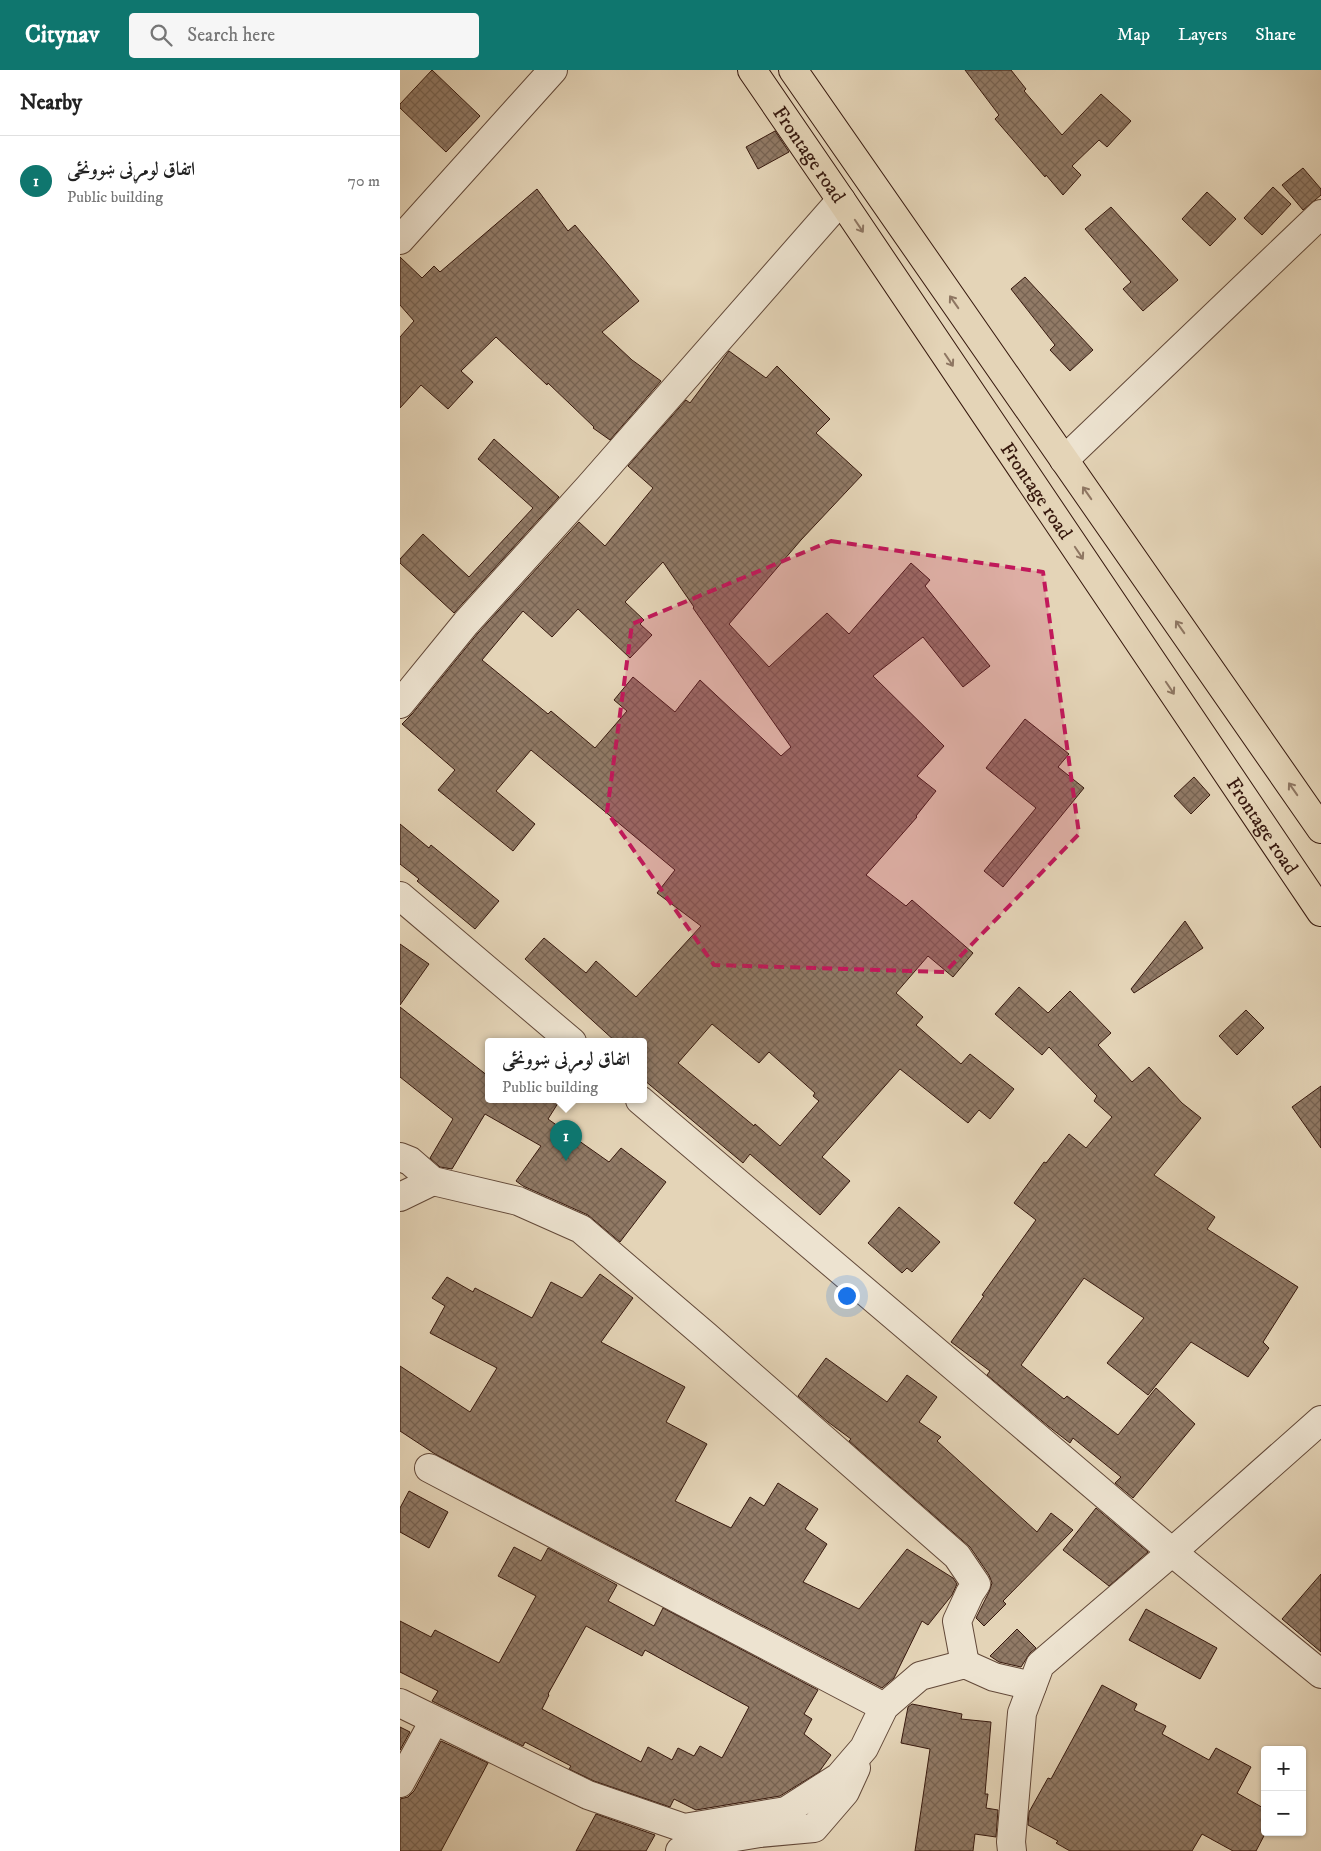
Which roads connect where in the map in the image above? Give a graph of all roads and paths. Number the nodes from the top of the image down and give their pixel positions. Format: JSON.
{"nodes":[{"id":1,"x":553,"y":70,"type":"edge"},
{"id":2,"x":752,"y":70,"type":"edge"},
{"id":3,"x":793,"y":70,"type":"edge"},
{"id":4,"x":841,"y":200,"type":"junction"},
{"id":5,"x":1321,"y":214,"type":"edge"},
{"id":6,"x":400,"y":240,"type":"edge"},
{"id":7,"x":1064,"y":460,"type":"junction"},
{"id":8,"x":400,"y":704,"type":"edge"},
{"id":9,"x":1321,"y":828,"type":"edge"},
{"id":10,"x":400,"y":896,"type":"edge"},
{"id":11,"x":1321,"y":912,"type":"edge"},
{"id":12,"x":567,"y":1038,"type":"edge"},
{"id":13,"x":644,"y":1103,"type":"edge"},
{"id":14,"x":400,"y":1157,"type":"edge"},
{"id":15,"x":433,"y":1181,"type":"junction"},
{"id":16,"x":400,"y":1197,"type":"edge"},
{"id":17,"x":1321,"y":1420,"type":"edge"},
{"id":18,"x":429,"y":1468,"type":"dead end"},
{"id":19,"x":1172,"y":1552,"type":"junction"},
{"id":20,"x":965,"y":1664,"type":"junction"},
{"id":21,"x":1321,"y":1674,"type":"edge"},
{"id":22,"x":1032,"y":1686,"type":"junction"},
{"id":23,"x":400,"y":1703,"type":"edge"},
{"id":24,"x":884,"y":1707,"type":"junction"},
{"id":25,"x":434,"y":1721,"type":"junction"},
{"id":26,"x":864,"y":1748,"type":"junction"},
{"id":27,"x":400,"y":1783,"type":"edge"},
{"id":28,"x":680,"y":1851,"type":"edge"},
{"id":29,"x":1012,"y":1851,"type":"edge"}],
"edges":[{"from":1,"to":6,"type":"street"},
{"from":2,"to":4,"type":"main road","name":"Frontage road"},
{"from":7,"to":3,"type":"main road","one_way":true},
{"from":4,"to":8,"type":"street"},
{"from":4,"to":11,"type":"main road","name":"Frontage road","one_way":true},
{"from":5,"to":7,"type":"street"},
{"from":9,"to":7,"type":"main road","one_way":true},
{"from":10,"to":12,"type":"street"},
{"from":13,"to":19,"type":"street"},
{"from":14,"to":15,"type":"street"},
{"from":15,"to":16,"type":"street"},
{"from":15,"to":20,"type":"street"},
{"from":17,"to":19,"type":"street"},
{"from":18,"to":24,"type":"street"},
{"from":19,"to":21,"type":"street"},
{"from":19,"to":22,"type":"street"},
{"from":20,"to":22,"type":"street"},
{"from":20,"to":24,"type":"street"},
{"from":22,"to":29,"type":"street"},
{"from":23,"to":25,"type":"street"},
{"from":24,"to":26,"type":"street"},
{"from":25,"to":26,"type":"street"},
{"from":25,"to":27,"type":"street"},
{"from":26,"to":28,"type":"street"}]}
